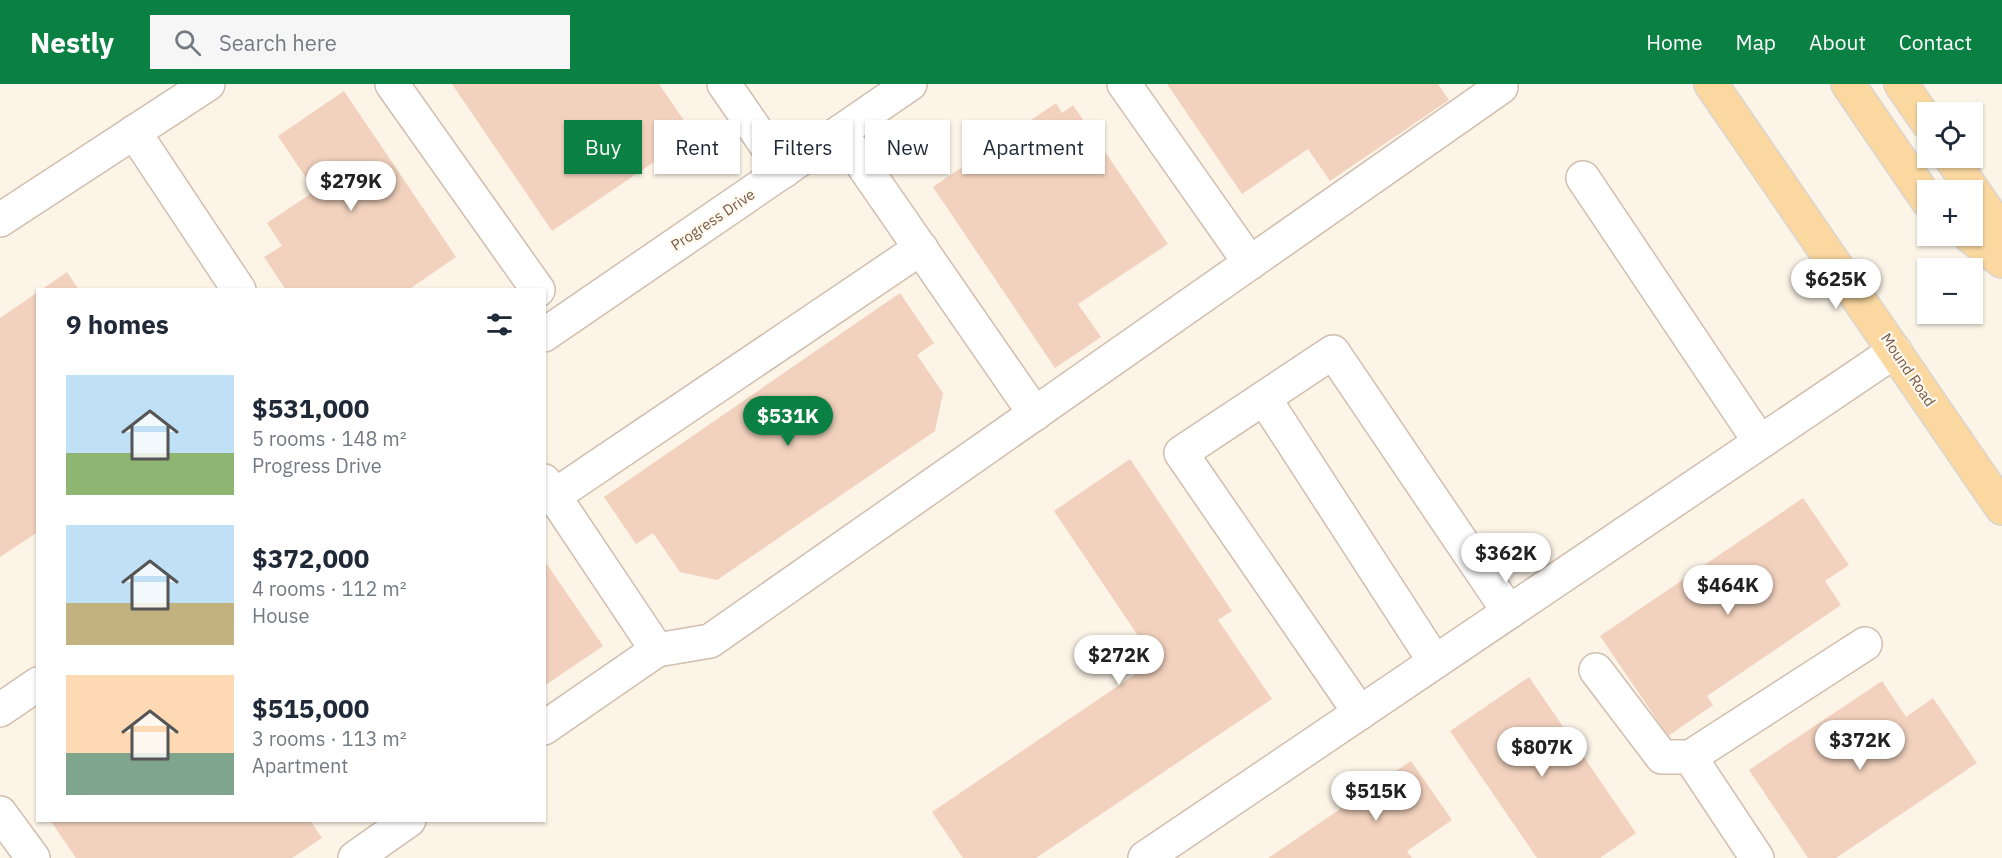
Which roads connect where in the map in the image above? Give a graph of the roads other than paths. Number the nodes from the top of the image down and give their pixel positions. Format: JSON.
{"nodes":[{"id":1,"x":208,"y":84,"type":"edge"},
{"id":2,"x":392,"y":84,"type":"edge"},
{"id":3,"x":724,"y":84,"type":"edge"},
{"id":4,"x":910,"y":84,"type":"edge"},
{"id":5,"x":1124,"y":84,"type":"edge"},
{"id":6,"x":1499,"y":84,"type":"edge"},
{"id":7,"x":1711,"y":84,"type":"edge"},
{"id":8,"x":1848,"y":84,"type":"edge"},
{"id":9,"x":1901,"y":84,"type":"edge"},
{"id":10,"x":1917,"y":107,"type":"edge"},
{"id":11,"x":853,"y":123,"type":"edge"},
{"id":12,"x":752,"y":125,"type":"edge"},
{"id":13,"x":134,"y":132,"type":"junction"},
{"id":14,"x":853,"y":151,"type":"edge"},
{"id":15,"x":1958,"y":168,"type":"edge"},
{"id":16,"x":779,"y":174,"type":"edge"},
{"id":17,"x":1583,"y":178,"type":"dead end"},
{"id":18,"x":1917,"y":185,"type":"edge"},
{"id":19,"x":0,"y":220,"type":"edge"},
{"id":20,"x":2002,"y":233,"type":"edge"},
{"id":21,"x":1983,"y":246,"type":"edge"},
{"id":22,"x":921,"y":248,"type":"junction"},
{"id":23,"x":2002,"y":261,"type":"edge"},
{"id":24,"x":1250,"y":263,"type":"junction"},
{"id":25,"x":238,"y":288,"type":"edge"},
{"id":26,"x":537,"y":288,"type":"edge"},
{"id":27,"x":550,"y":319,"type":"edge"},
{"id":28,"x":1895,"y":351,"type":"junction"},
{"id":29,"x":1264,"y":398,"type":"junction"},
{"id":30,"x":1035,"y":414,"type":"junction"},
{"id":31,"x":1760,"y":442,"type":"junction"},
{"id":32,"x":549,"y":488,"type":"edge"},
{"id":33,"x":2002,"y":508,"type":"edge"},
{"id":34,"x":1509,"y":612,"type":"junction"},
{"id":35,"x":1865,"y":644,"type":"dead end"},
{"id":36,"x":657,"y":650,"type":"junction"},
{"id":37,"x":1435,"y":662,"type":"junction"},
{"id":38,"x":1596,"y":670,"type":"dead end"},
{"id":39,"x":1360,"y":713,"type":"junction"},
{"id":40,"x":546,"y":727,"type":"edge"},
{"id":41,"x":1690,"y":758,"type":"junction"},
{"id":42,"x":0,"y":813,"type":"edge"},
{"id":43,"x":406,"y":822,"type":"edge"},
{"id":44,"x":33,"y":858,"type":"edge"},
{"id":45,"x":355,"y":858,"type":"edge"},
{"id":46,"x":1145,"y":858,"type":"edge"},
{"id":47,"x":1757,"y":858,"type":"edge"}],
"edges":[{"from":1,"to":13,"type":"street"},
{"from":2,"to":26,"type":"street"},
{"from":3,"to":12,"type":"street"},
{"from":4,"to":11,"type":"street","name":"Progress Drive"},
{"from":5,"to":24,"type":"street"},
{"from":6,"to":24,"type":"street"},
{"from":7,"to":28,"type":"main road","name":"Mound Road"},
{"from":8,"to":18,"type":"main road"},
{"from":9,"to":10,"type":"main road"},
{"from":13,"to":19,"type":"street"},
{"from":13,"to":25,"type":"street"},
{"from":14,"to":22,"type":"street"},
{"from":15,"to":20,"type":"main road"},
{"from":16,"to":27,"type":"street","name":"Progress Drive"},
{"from":17,"to":31,"type":"street"},
{"from":21,"to":23,"type":"main road"},
{"from":22,"to":30,"type":"street"},
{"from":22,"to":32,"type":"street"},
{"from":24,"to":30,"type":"street"},
{"from":28,"to":31,"type":"street"},
{"from":28,"to":33,"type":"main road","name":"Mound Road"},
{"from":29,"to":34,"type":"street"},
{"from":29,"to":37,"type":"street"},
{"from":29,"to":39,"type":"street"},
{"from":30,"to":36,"type":"street"},
{"from":31,"to":34,"type":"street"},
{"from":32,"to":36,"type":"street"},
{"from":34,"to":37,"type":"street"},
{"from":35,"to":41,"type":"street"},
{"from":36,"to":40,"type":"street"},
{"from":37,"to":39,"type":"street"},
{"from":38,"to":41,"type":"street"},
{"from":39,"to":46,"type":"street"},
{"from":41,"to":47,"type":"street"},
{"from":42,"to":44,"type":"street"},
{"from":43,"to":45,"type":"street"}]}
